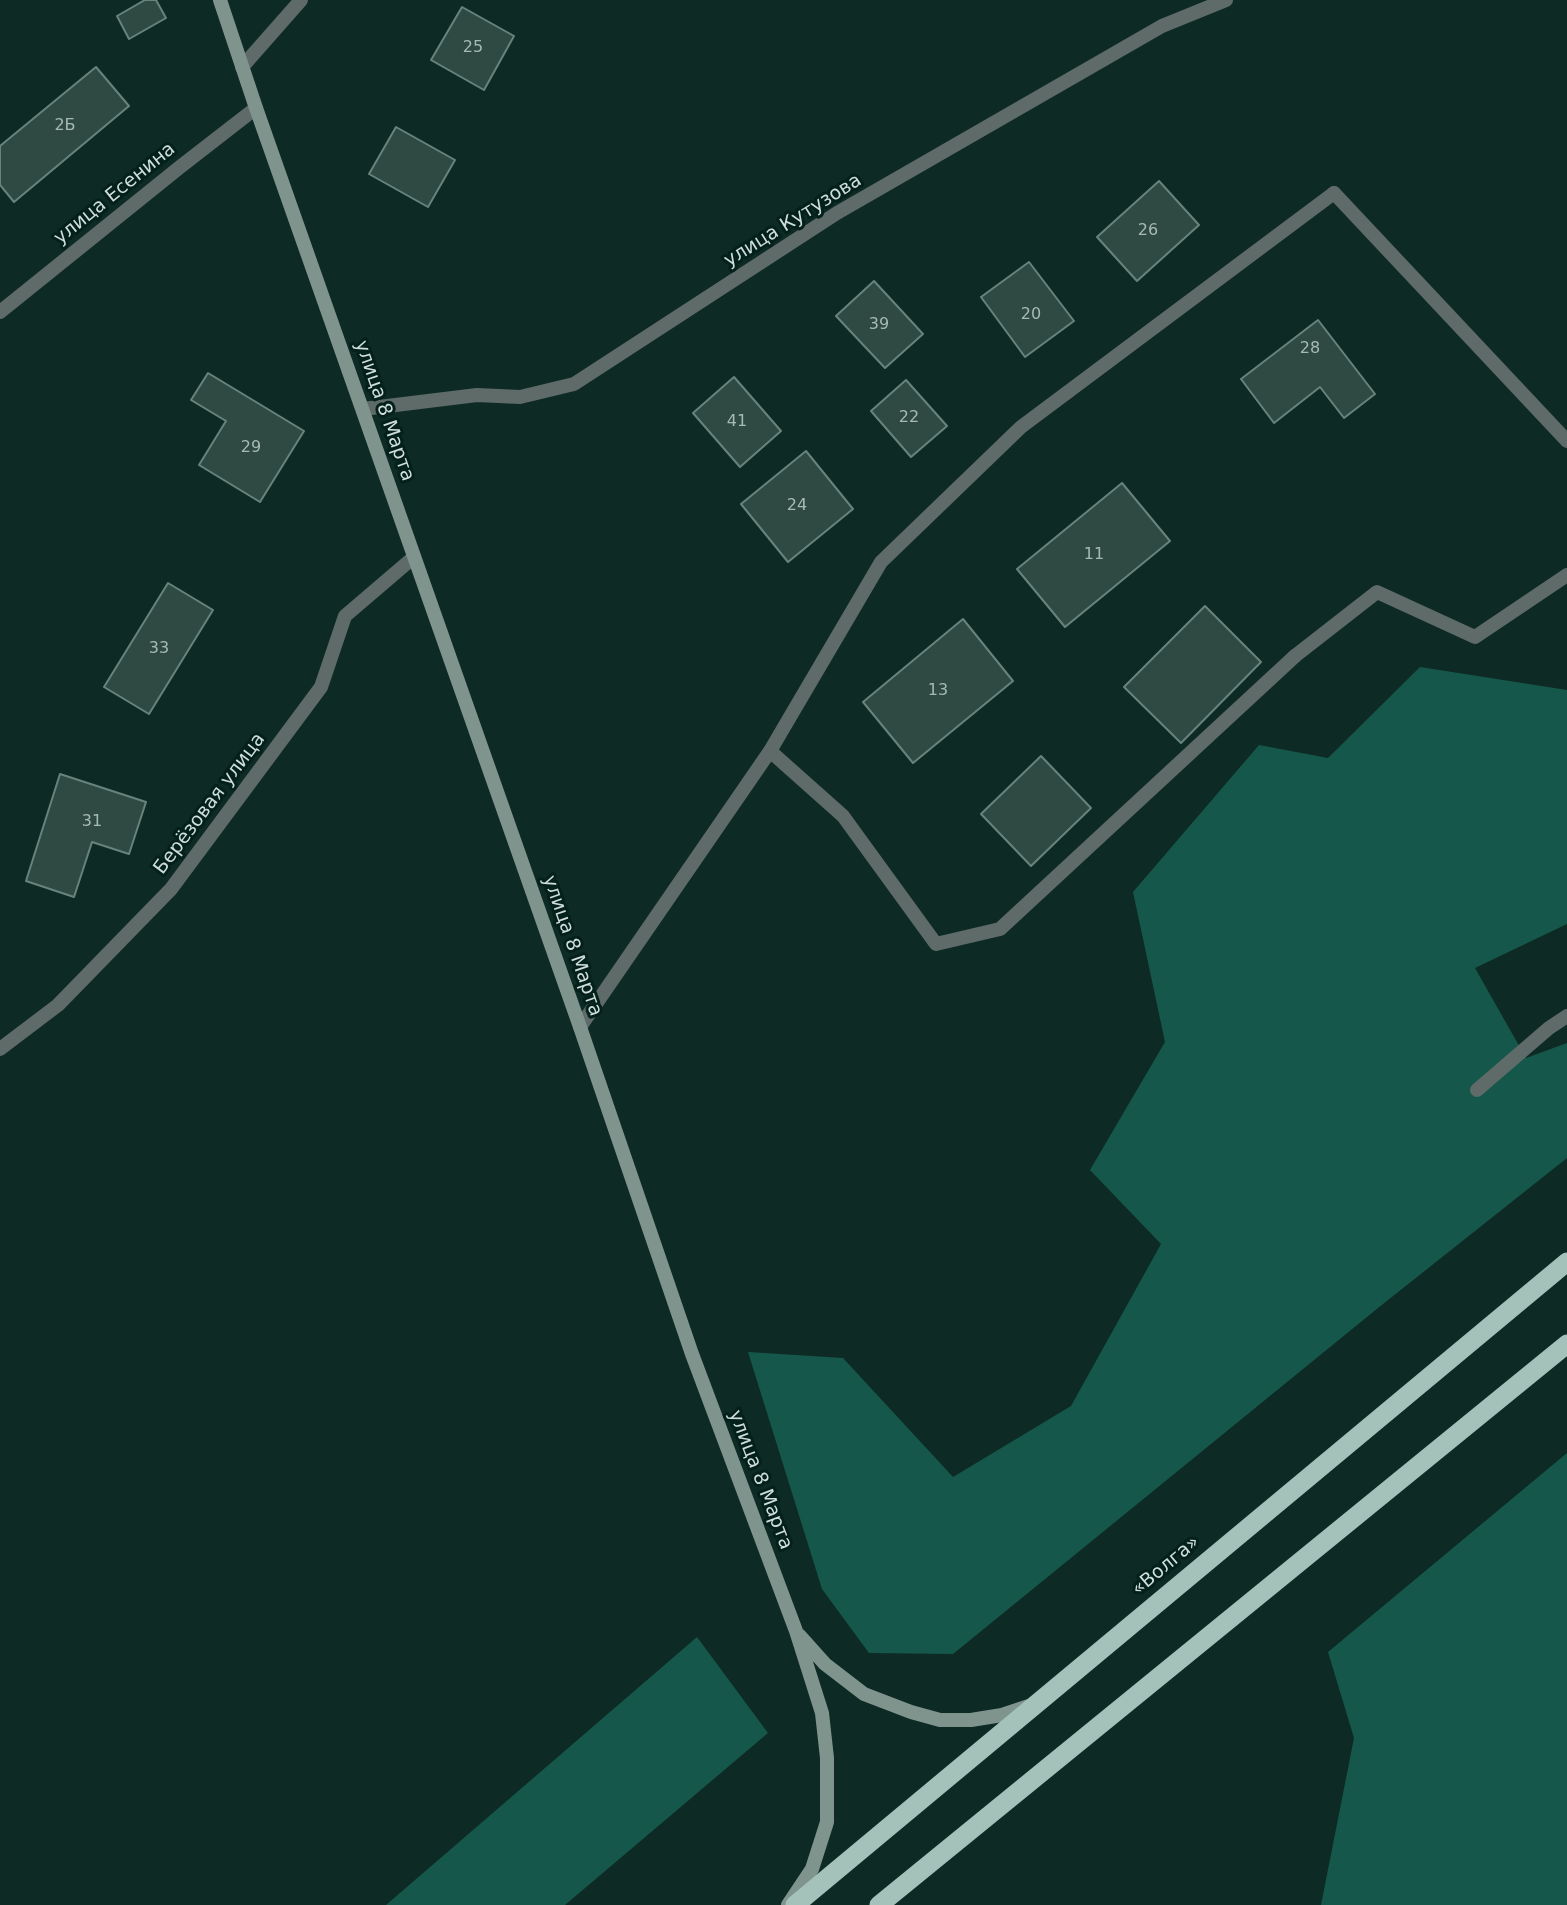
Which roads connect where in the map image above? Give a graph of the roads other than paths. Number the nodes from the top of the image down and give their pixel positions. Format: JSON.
{"nodes":[{"id":1,"x":220,"y":0,"type":"edge"},
{"id":2,"x":301,"y":0,"type":"edge"},
{"id":3,"x":1226,"y":0,"type":"edge"},
{"id":4,"x":242,"y":67,"type":"junction"},
{"id":5,"x":256,"y":108,"type":"junction"},
{"id":6,"x":0,"y":312,"type":"edge"},
{"id":7,"x":363,"y":409,"type":"junction"},
{"id":8,"x":1567,"y":441,"type":"edge"},
{"id":9,"x":414,"y":557,"type":"junction"},
{"id":10,"x":1567,"y":575,"type":"edge"},
{"id":11,"x":770,"y":751,"type":"junction"},
{"id":12,"x":1567,"y":1016,"type":"edge"},
{"id":13,"x":580,"y":1027,"type":"junction"},
{"id":14,"x":0,"y":1049,"type":"edge"},
{"id":15,"x":1477,"y":1090,"type":"dead end"},
{"id":16,"x":1567,"y":1262,"type":"edge"},
{"id":17,"x":1567,"y":1344,"type":"edge"},
{"id":18,"x":796,"y":1631,"type":"junction"},
{"id":19,"x":1037,"y":1703,"type":"junction"},
{"id":20,"x":788,"y":1905,"type":"edge"},
{"id":21,"x":794,"y":1905,"type":"edge"},
{"id":22,"x":879,"y":1905,"type":"edge"}],
"edges":[{"from":1,"to":4,"type":"main road","name":"улица 8 Марта"},
{"from":2,"to":4,"type":"street"},
{"from":3,"to":7,"type":"street","name":"улица Кутузова"},
{"from":4,"to":5,"type":"main road","name":"улица 8 Марта"},
{"from":5,"to":6,"type":"street","name":"улица Есенина"},
{"from":5,"to":7,"type":"main road","name":"улица 8 Марта"},
{"from":7,"to":9,"type":"main road","name":"улица 8 Марта"},
{"from":8,"to":11,"type":"street"},
{"from":9,"to":13,"type":"main road","name":"улица 8 Марта"},
{"from":9,"to":14,"type":"street","name":"Берёзовая улица"},
{"from":10,"to":11,"type":"street"},
{"from":11,"to":13,"type":"street"},
{"from":12,"to":15,"type":"street"},
{"from":13,"to":18,"type":"main road","name":"улица 8 Марта"},
{"from":16,"to":19,"type":"highway","name":"«Волга»"},
{"from":17,"to":22,"type":"highway"},
{"from":18,"to":19,"type":"main road"},
{"from":18,"to":20,"type":"main road","name":"улица 8 Марта"},
{"from":19,"to":21,"type":"highway","name":"«Волга»"}]}
